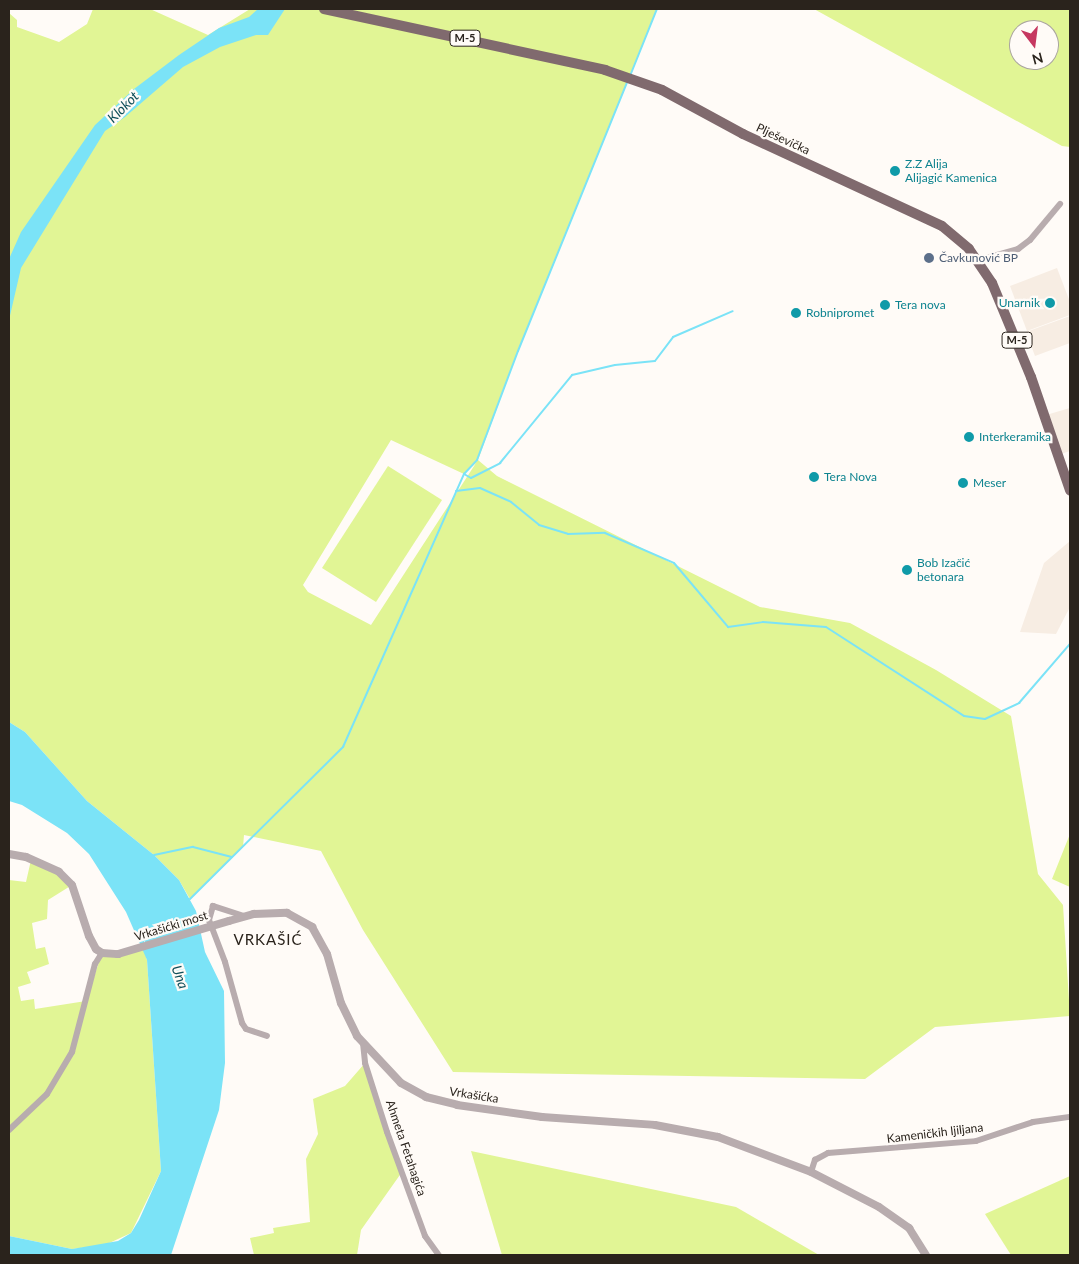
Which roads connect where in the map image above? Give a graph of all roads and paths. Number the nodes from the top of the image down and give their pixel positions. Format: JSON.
{"nodes":[{"id":1,"x":324,"y":9,"type":"edge"},
{"id":2,"x":1060,"y":204,"type":"dead end"},
{"id":3,"x":979,"y":260,"type":"junction"},
{"id":4,"x":1070,"y":490,"type":"edge"},
{"id":5,"x":9,"y":854,"type":"edge"},
{"id":6,"x":244,"y":916,"type":"junction"},
{"id":7,"x":229,"y":921,"type":"joint"},
{"id":8,"x":102,"y":953,"type":"junction"},
{"id":9,"x":267,"y":1036,"type":"dead end"},
{"id":10,"x":363,"y":1043,"type":"junction"},
{"id":11,"x":1070,"y":1117,"type":"edge"},
{"id":12,"x":9,"y":1130,"type":"edge"},
{"id":13,"x":811,"y":1172,"type":"junction"},
{"id":14,"x":439,"y":1255,"type":"edge"},
{"id":15,"x":926,"y":1255,"type":"edge"}],
"edges":[{"from":1,"to":3,"type":"main road","name":"Plješevička","number":"M-5"},
{"from":2,"to":3,"type":"street"},
{"from":3,"to":4,"type":"main road","name":"Plješevička","number":"M-5"},
{"from":5,"to":8,"type":"street"},
{"from":6,"to":7,"type":"street","name":"Vrkašićka"},
{"from":6,"to":9,"type":"street"},
{"from":6,"to":10,"type":"street","name":"Vrkašićka"},
{"from":7,"to":8,"type":"street","name":"Vrkašićki most","bridge":true},
{"from":8,"to":12,"type":"street"},
{"from":10,"to":13,"type":"street","name":"Vrkašićka"},
{"from":10,"to":14,"type":"street","name":"Ahmeta Fetahagića"},
{"from":11,"to":13,"type":"street","name":"Kameničkih ljiljana"},
{"from":13,"to":15,"type":"street","name":"Vrkašićka"}]}
